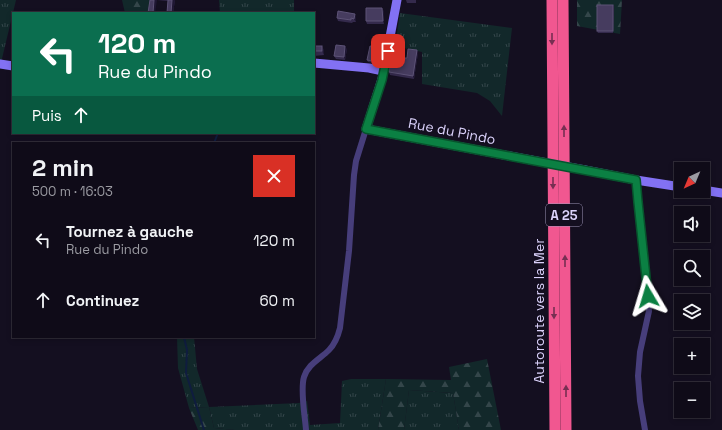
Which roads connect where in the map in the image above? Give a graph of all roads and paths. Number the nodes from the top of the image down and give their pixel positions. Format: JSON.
{"nodes":[{"id":1,"x":397,"y":0,"type":"edge"},
{"id":2,"x":552,"y":0,"type":"edge"},
{"id":3,"x":563,"y":0,"type":"edge"},
{"id":4,"x":315,"y":63,"type":"edge"},
{"id":5,"x":0,"y":64,"type":"edge"},
{"id":6,"x":12,"y":66,"type":"edge"},
{"id":7,"x":383,"y":72,"type":"junction"},
{"id":8,"x":366,"y":129,"type":"junction"},
{"id":9,"x":636,"y":180,"type":"junction"},
{"id":10,"x":674,"y":186,"type":"edge"},
{"id":11,"x":710,"y":191,"type":"edge"},
{"id":12,"x":722,"y":193,"type":"edge"},
{"id":13,"x":306,"y":430,"type":"edge"},
{"id":14,"x":555,"y":430,"type":"edge"},
{"id":15,"x":566,"y":430,"type":"edge"},
{"id":16,"x":645,"y":430,"type":"edge"}],
"edges":[{"from":1,"to":7,"type":"street"},
{"from":2,"to":14,"type":"highway","name":"Autoroute vers la Mer","number":"A 25","one_way":true},
{"from":15,"to":3,"type":"highway","number":"A 25","one_way":true},
{"from":4,"to":7,"type":"street"},
{"from":5,"to":6,"type":"street"},
{"from":7,"to":8,"type":"street"},
{"from":8,"to":9,"type":"street","name":"Rue du Pindo","bridge":true},
{"from":8,"to":13,"type":"street"},
{"from":9,"to":10,"type":"street"},
{"from":9,"to":16,"type":"street"},
{"from":11,"to":12,"type":"street"}]}
